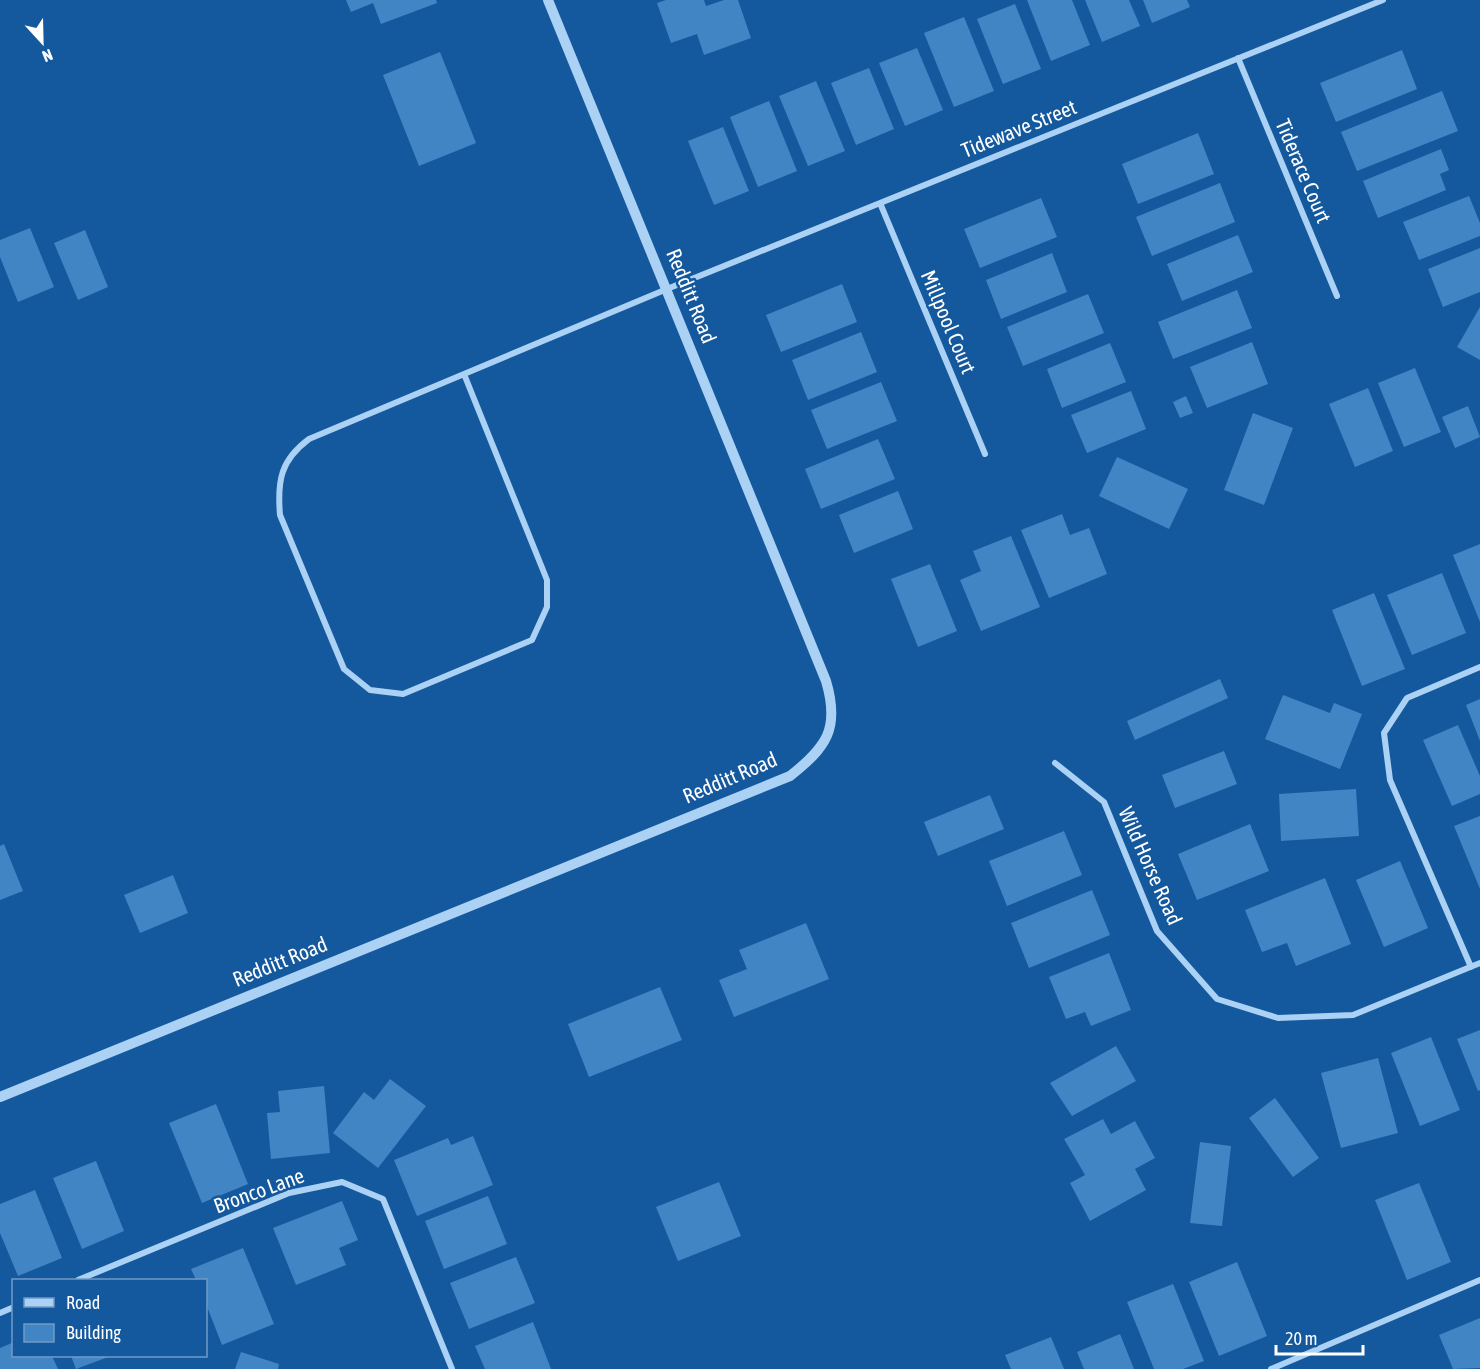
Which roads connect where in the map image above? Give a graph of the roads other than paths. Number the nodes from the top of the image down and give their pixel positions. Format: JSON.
{"nodes":[{"id":1,"x":548,"y":0,"type":"edge"},
{"id":2,"x":1383,"y":0,"type":"edge"},
{"id":3,"x":1238,"y":58,"type":"junction"},
{"id":4,"x":880,"y":203,"type":"junction"},
{"id":5,"x":668,"y":289,"type":"junction"},
{"id":6,"x":1337,"y":296,"type":"dead end"},
{"id":7,"x":464,"y":374,"type":"junction"},
{"id":8,"x":985,"y":454,"type":"dead end"},
{"id":9,"x":1480,"y":667,"type":"edge"},
{"id":10,"x":1055,"y":763,"type":"dead end"},
{"id":11,"x":1480,"y":963,"type":"edge"},
{"id":12,"x":1471,"y":967,"type":"junction"},
{"id":13,"x":0,"y":1097,"type":"edge"},
{"id":14,"x":83,"y":1279,"type":"edge"},
{"id":15,"x":1480,"y":1281,"type":"edge"},
{"id":16,"x":1285,"y":1366,"type":"edge"},
{"id":17,"x":452,"y":1369,"type":"edge"},
{"id":18,"x":1271,"y":1369,"type":"edge"}],
"edges":[{"from":1,"to":5,"type":"street","name":"Redditt Road"},
{"from":2,"to":3,"type":"street","name":"Tidewave Street"},
{"from":3,"to":4,"type":"street","name":"Tidewave Street"},
{"from":3,"to":6,"type":"street","name":"Tiderace Court"},
{"from":4,"to":5,"type":"street","name":"Tidewave Street"},
{"from":4,"to":8,"type":"street","name":"Millpool Court"},
{"from":5,"to":7,"type":"street","name":"Tidewave Street"},
{"from":5,"to":13,"type":"street","name":"Redditt Road"},
{"from":7,"to":7,"type":"street","name":"Tidewave Street"},
{"from":9,"to":12,"type":"street"},
{"from":10,"to":12,"type":"street","name":"Wild Horse Road"},
{"from":11,"to":12,"type":"street","name":"Wild Horse Road"},
{"from":14,"to":17,"type":"street","name":"Bronco Lane"},
{"from":15,"to":16,"type":"street"},
{"from":16,"to":18,"type":"street"}]}
